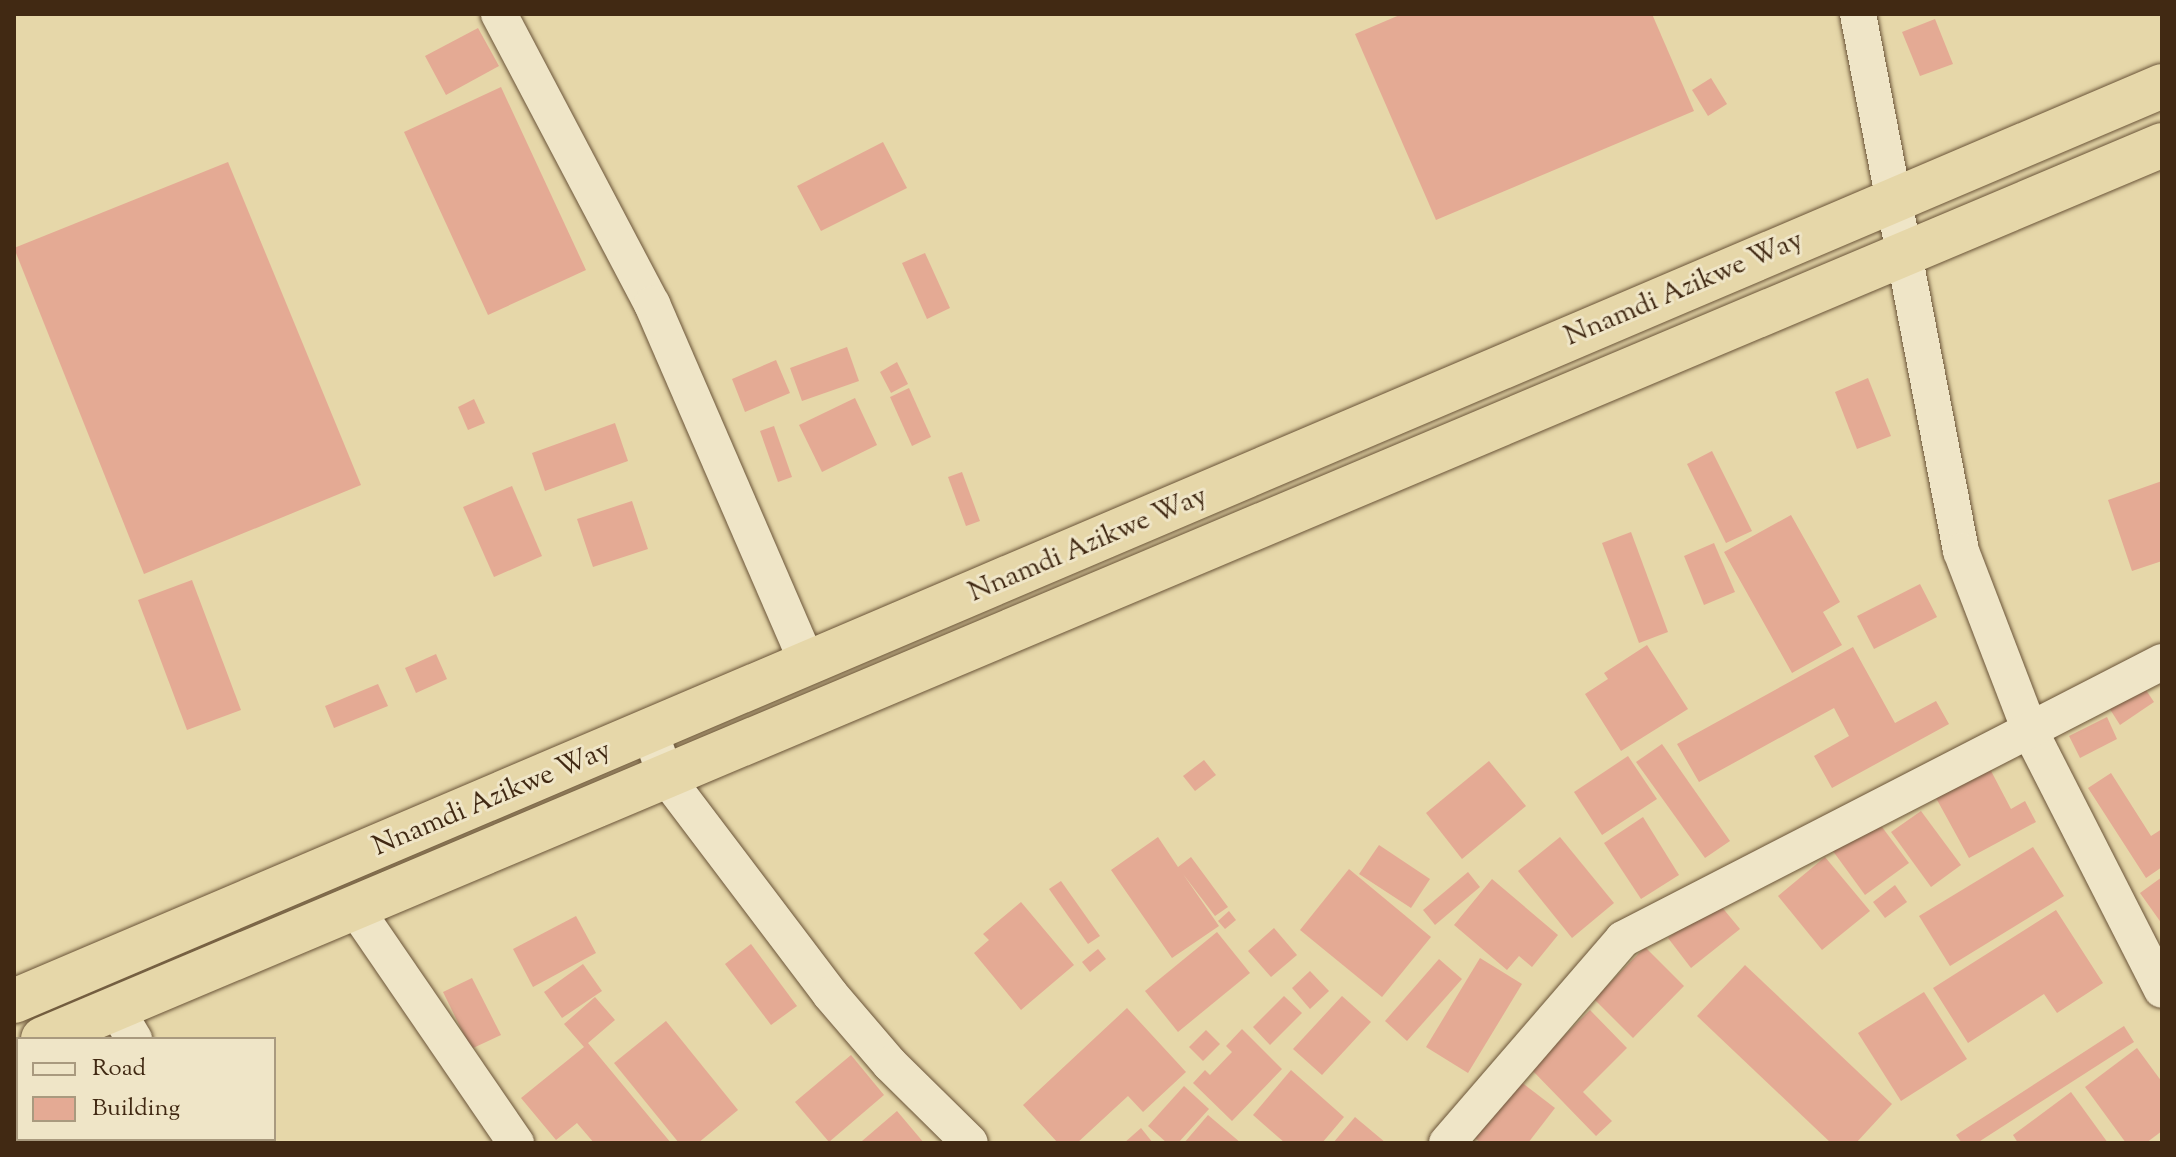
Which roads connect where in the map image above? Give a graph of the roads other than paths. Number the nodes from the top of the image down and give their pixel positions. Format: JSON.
{"nodes":[{"id":1,"x":499,"y":14,"type":"edge"},
{"id":2,"x":1858,"y":14,"type":"edge"},
{"id":3,"x":2162,"y":86,"type":"edge"},
{"id":4,"x":2162,"y":145,"type":"edge"},
{"id":5,"x":1890,"y":200,"type":"junction"},
{"id":6,"x":1903,"y":256,"type":"junction"},
{"id":7,"x":2162,"y":662,"type":"edge"},
{"id":8,"x":808,"y":665,"type":"junction"},
{"id":9,"x":650,"y":732,"type":"junction"},
{"id":10,"x":2031,"y":733,"type":"junction"},
{"id":11,"x":666,"y":777,"type":"junction"},
{"id":12,"x":355,"y":908,"type":"junction"},
{"id":13,"x":2162,"y":990,"type":"edge"},
{"id":14,"x":14,"y":1001,"type":"edge"},
{"id":15,"x":125,"y":1024,"type":"edge"},
{"id":16,"x":54,"y":1037,"type":"edge"},
{"id":17,"x":516,"y":1143,"type":"edge"},
{"id":18,"x":970,"y":1143,"type":"edge"},
{"id":19,"x":1447,"y":1143,"type":"edge"}],
"edges":[{"from":1,"to":8,"type":"street"},
{"from":2,"to":5,"type":"street"},
{"from":3,"to":5,"type":"highway","name":"Nnamdi Azikwe Way"},
{"from":4,"to":6,"type":"highway","name":"Nnamdi Azikwe Way"},
{"from":5,"to":6,"type":"street"},
{"from":5,"to":8,"type":"highway","name":"Nnamdi Azikwe Way"},
{"from":6,"to":10,"type":"street"},
{"from":6,"to":11,"type":"highway","name":"Nnamdi Azikwe Way"},
{"from":7,"to":10,"type":"street"},
{"from":8,"to":9,"type":"highway","name":"Nnamdi Azikwe Way"},
{"from":9,"to":11,"type":"street"},
{"from":9,"to":14,"type":"highway","name":"Nnamdi Azikwe Way"},
{"from":10,"to":13,"type":"street"},
{"from":10,"to":19,"type":"street"},
{"from":11,"to":12,"type":"highway","name":"Nnamdi Azikwe Way"},
{"from":11,"to":18,"type":"street"},
{"from":12,"to":15,"type":"highway","name":"Nnamdi Azikwe Way"},
{"from":12,"to":17,"type":"street"},
{"from":15,"to":16,"type":"highway","name":"Nnamdi Azikwe Way"}]}
